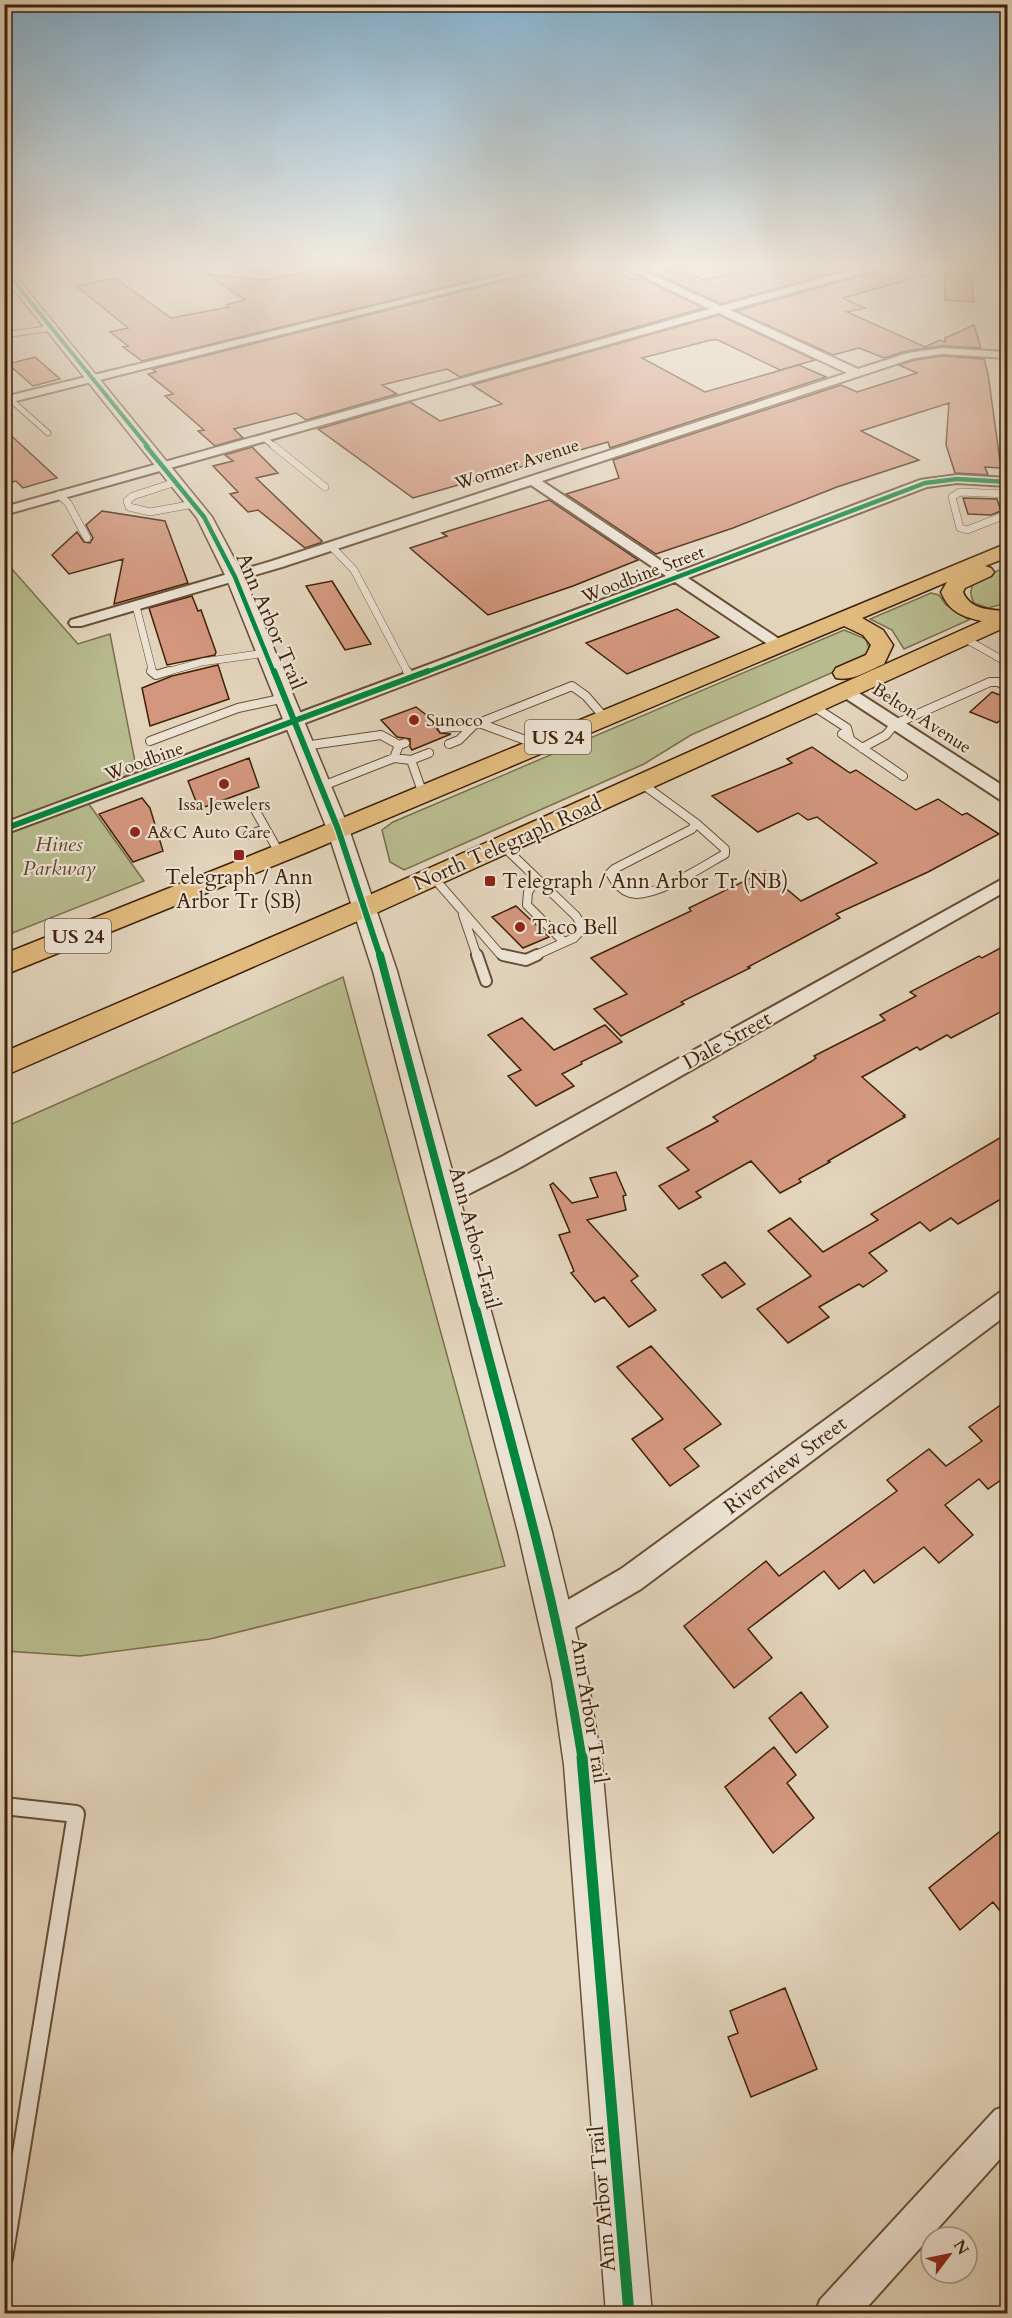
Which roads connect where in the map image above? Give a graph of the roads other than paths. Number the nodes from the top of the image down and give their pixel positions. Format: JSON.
{"nodes":[{"id":1,"x":92,"y":375,"type":"edge"},
{"id":2,"x":110,"y":375,"type":"edge"},
{"id":3,"x":486,"y":375,"type":"edge"},
{"id":4,"x":850,"y":375,"type":"edge"},
{"id":5,"x":95,"y":379,"type":"junction"},
{"id":6,"x":8,"y":401,"type":"edge"},
{"id":7,"x":48,"y":433,"type":"dead end"},
{"id":8,"x":264,"y":438,"type":"junction"},
{"id":9,"x":164,"y":466,"type":"junction"},
{"id":10,"x":532,"y":480,"type":"junction"},
{"id":11,"x":176,"y":482,"type":"junction"},
{"id":12,"x":325,"y":487,"type":"dead end"},
{"id":13,"x":1006,"y":488,"type":"edge"},
{"id":14,"x":59,"y":495,"type":"junction"},
{"id":15,"x":194,"y":504,"type":"junction"},
{"id":16,"x":4,"y":511,"type":"edge"},
{"id":17,"x":1008,"y":514,"type":"edge"},
{"id":18,"x":87,"y":538,"type":"dead end"},
{"id":19,"x":331,"y":546,"type":"junction"},
{"id":20,"x":1008,"y":549,"type":"edge"},
{"id":21,"x":1008,"y":561,"type":"edge"},
{"id":22,"x":235,"y":577,"type":"junction"},
{"id":23,"x":675,"y":578,"type":"junction"},
{"id":24,"x":136,"y":606,"type":"junction"},
{"id":25,"x":843,"y":618,"type":"junction"},
{"id":26,"x":76,"y":623,"type":"dead end"},
{"id":27,"x":1004,"y":623,"type":"edge"},
{"id":28,"x":964,"y":638,"type":"junction"},
{"id":29,"x":777,"y":644,"type":"junction"},
{"id":30,"x":266,"y":653,"type":"junction"},
{"id":31,"x":1008,"y":663,"type":"edge"},
{"id":32,"x":411,"y":678,"type":"junction"},
{"id":33,"x":1008,"y":687,"type":"edge"},
{"id":34,"x":845,"y":691,"type":"junction"},
{"id":35,"x":285,"y":698,"type":"junction"},
{"id":36,"x":813,"y":705,"type":"junction"},
{"id":37,"x":604,"y":717,"type":"junction"},
{"id":38,"x":294,"y":722,"type":"junction"},
{"id":39,"x":476,"y":724,"type":"junction"},
{"id":40,"x":895,"y":724,"type":"junction"},
{"id":41,"x":443,"y":728,"type":"dead end"},
{"id":42,"x":842,"y":734,"type":"dead end"},
{"id":43,"x":850,"y":739,"type":"junction"},
{"id":44,"x":150,"y":741,"type":"dead end"},
{"id":45,"x":449,"y":744,"type":"dead end"},
{"id":46,"x":539,"y":745,"type":"junction"},
{"id":47,"x":304,"y":746,"type":"junction"},
{"id":48,"x":862,"y":748,"type":"junction"},
{"id":49,"x":429,"y":753,"type":"dead end"},
{"id":50,"x":373,"y":756,"type":"dead end"},
{"id":51,"x":394,"y":758,"type":"junction"},
{"id":52,"x":411,"y":760,"type":"junction"},
{"id":53,"x":376,"y":765,"type":"junction"},
{"id":54,"x":903,"y":776,"type":"dead end"},
{"id":55,"x":644,"y":782,"type":"junction"},
{"id":56,"x":321,"y":787,"type":"junction"},
{"id":57,"x":423,"y":794,"type":"junction"},
{"id":58,"x":1008,"y":797,"type":"edge"},
{"id":59,"x":254,"y":808,"type":"dead end"},
{"id":60,"x":695,"y":824,"type":"junction"},
{"id":61,"x":4,"y":829,"type":"edge"},
{"id":62,"x":266,"y":829,"type":"junction"},
{"id":63,"x":338,"y":830,"type":"junction"},
{"id":64,"x":248,"y":835,"type":"dead end"},
{"id":65,"x":503,"y":846,"type":"junction"},
{"id":66,"x":280,"y":854,"type":"junction"},
{"id":67,"x":433,"y":877,"type":"junction"},
{"id":68,"x":537,"y":879,"type":"junction"},
{"id":69,"x":1008,"y":882,"type":"edge"},
{"id":70,"x":151,"y":906,"type":"junction"},
{"id":71,"x":366,"y":907,"type":"junction"},
{"id":72,"x":462,"y":911,"type":"junction"},
{"id":73,"x":564,"y":942,"type":"junction"},
{"id":74,"x":4,"y":965,"type":"edge"},
{"id":75,"x":486,"y":981,"type":"dead end"},
{"id":76,"x":4,"y":983,"type":"edge"},
{"id":77,"x":4,"y":1065,"type":"edge"},
{"id":78,"x":445,"y":1196,"type":"junction"},
{"id":79,"x":1008,"y":1300,"type":"edge"},
{"id":80,"x":557,"y":1622,"type":"junction"},
{"id":81,"x":4,"y":1806,"type":"edge"},
{"id":82,"x":1008,"y":2123,"type":"edge"},
{"id":83,"x":4,"y":2258,"type":"edge"},
{"id":84,"x":630,"y":2313,"type":"edge"},
{"id":85,"x":834,"y":2313,"type":"edge"}],
"edges":[{"from":1,"to":5,"type":"street","name":"Ann Arbor Trail"},
{"from":2,"to":5,"type":"street"},
{"from":3,"to":8,"type":"street"},
{"from":4,"to":10,"type":"street","name":"Wormer Avenue"},
{"from":5,"to":6,"type":"street"},
{"from":5,"to":9,"type":"street","name":"Ann Arbor Trail"},
{"from":6,"to":7,"type":"lane"},
{"from":8,"to":9,"type":"street"},
{"from":8,"to":12,"type":"lane"},
{"from":9,"to":11,"type":"street","name":"Ann Arbor Trail"},
{"from":9,"to":14,"type":"street"},
{"from":10,"to":19,"type":"street","name":"Wormer Avenue"},
{"from":10,"to":23,"type":"street"},
{"from":11,"to":15,"type":"street","name":"Ann Arbor Trail"},
{"from":11,"to":15,"type":"lane"},
{"from":13,"to":17,"type":"lane"},
{"from":13,"to":23,"type":"street","name":"Woodbine Street"},
{"from":14,"to":16,"type":"street"},
{"from":14,"to":18,"type":"lane"},
{"from":15,"to":22,"type":"street","name":"Ann Arbor Trail"},
{"from":19,"to":22,"type":"street","name":"Wormer Avenue"},
{"from":19,"to":32,"type":"lane"},
{"from":20,"to":25,"type":"main road","number":"US 24"},
{"from":21,"to":27,"type":"main road"},
{"from":22,"to":24,"type":"street","name":"Wormer Avenue"},
{"from":22,"to":30,"type":"street","name":"Ann Arbor Trail"},
{"from":23,"to":29,"type":"street"},
{"from":23,"to":32,"type":"street","name":"Woodbine Street"},
{"from":24,"to":26,"type":"street","name":"Wormer Avenue"},
{"from":24,"to":30,"type":"lane"},
{"from":25,"to":29,"type":"main road","number":"US 24"},
{"from":25,"to":55,"type":"main road"},
{"from":27,"to":28,"type":"main road","name":"North Telegraph Road"},
{"from":28,"to":31,"type":"lane"},
{"from":28,"to":34,"type":"main road","name":"North Telegraph Road"},
{"from":29,"to":37,"type":"main road","number":"US 24"},
{"from":30,"to":35,"type":"street","name":"Ann Arbor Trail"},
{"from":32,"to":38,"type":"street","name":"Woodbine Street"},
{"from":33,"to":40,"type":"lane"},
{"from":34,"to":36,"type":"main road","name":"North Telegraph Road"},
{"from":34,"to":40,"type":"street","name":"Belton Avenue"},
{"from":35,"to":38,"type":"street","name":"Ann Arbor Trail"},
{"from":35,"to":44,"type":"lane"},
{"from":36,"to":43,"type":"lane"},
{"from":36,"to":55,"type":"main road","name":"North Telegraph Road"},
{"from":37,"to":39,"type":"lane"},
{"from":37,"to":46,"type":"main road","number":"US 24"},
{"from":38,"to":47,"type":"street","name":"Ann Arbor Trail"},
{"from":38,"to":61,"type":"street","name":"Woodbine"},
{"from":39,"to":41,"type":"lane"},
{"from":39,"to":45,"type":"lane"},
{"from":39,"to":46,"type":"lane"},
{"from":40,"to":48,"type":"lane"},
{"from":40,"to":58,"type":"street","name":"Belton Avenue"},
{"from":42,"to":43,"type":"lane"},
{"from":43,"to":48,"type":"lane"},
{"from":46,"to":57,"type":"main road","number":"US 24"},
{"from":47,"to":51,"type":"lane"},
{"from":47,"to":56,"type":"street","name":"Ann Arbor Trail"},
{"from":48,"to":54,"type":"lane"},
{"from":49,"to":52,"type":"lane"},
{"from":50,"to":53,"type":"lane"},
{"from":51,"to":52,"type":"lane"},
{"from":51,"to":53,"type":"lane"},
{"from":52,"to":57,"type":"lane"},
{"from":53,"to":56,"type":"lane"},
{"from":55,"to":60,"type":"lane"},
{"from":55,"to":65,"type":"main road","name":"North Telegraph Road"},
{"from":56,"to":63,"type":"street","name":"Ann Arbor Trail"},
{"from":57,"to":63,"type":"main road","number":"US 24"},
{"from":59,"to":62,"type":"lane"},
{"from":60,"to":60,"type":"lane"},
{"from":62,"to":64,"type":"lane"},
{"from":62,"to":66,"type":"lane"},
{"from":63,"to":66,"type":"main road","number":"US 24"},
{"from":63,"to":71,"type":"street","name":"Ann Arbor Trail"},
{"from":65,"to":67,"type":"main road","name":"North Telegraph Road"},
{"from":65,"to":68,"type":"lane"},
{"from":66,"to":70,"type":"main road","number":"US 24"},
{"from":67,"to":71,"type":"main road","name":"North Telegraph Road"},
{"from":67,"to":72,"type":"lane"},
{"from":68,"to":73,"type":"lane"},
{"from":68,"to":73,"type":"lane"},
{"from":69,"to":78,"type":"street","name":"Dale Street"},
{"from":70,"to":74,"type":"main road","number":"US 24"},
{"from":70,"to":76,"type":"main road"},
{"from":71,"to":77,"type":"main road","name":"North Telegraph Road"},
{"from":71,"to":78,"type":"street","name":"Ann Arbor Trail"},
{"from":72,"to":73,"type":"lane"},
{"from":72,"to":75,"type":"lane"},
{"from":78,"to":80,"type":"street","name":"Ann Arbor Trail"},
{"from":79,"to":80,"type":"street","name":"Riverview Street"},
{"from":80,"to":84,"type":"street","name":"Ann Arbor Trail"},
{"from":81,"to":83,"type":"lane"},
{"from":82,"to":85,"type":"street"}]}
